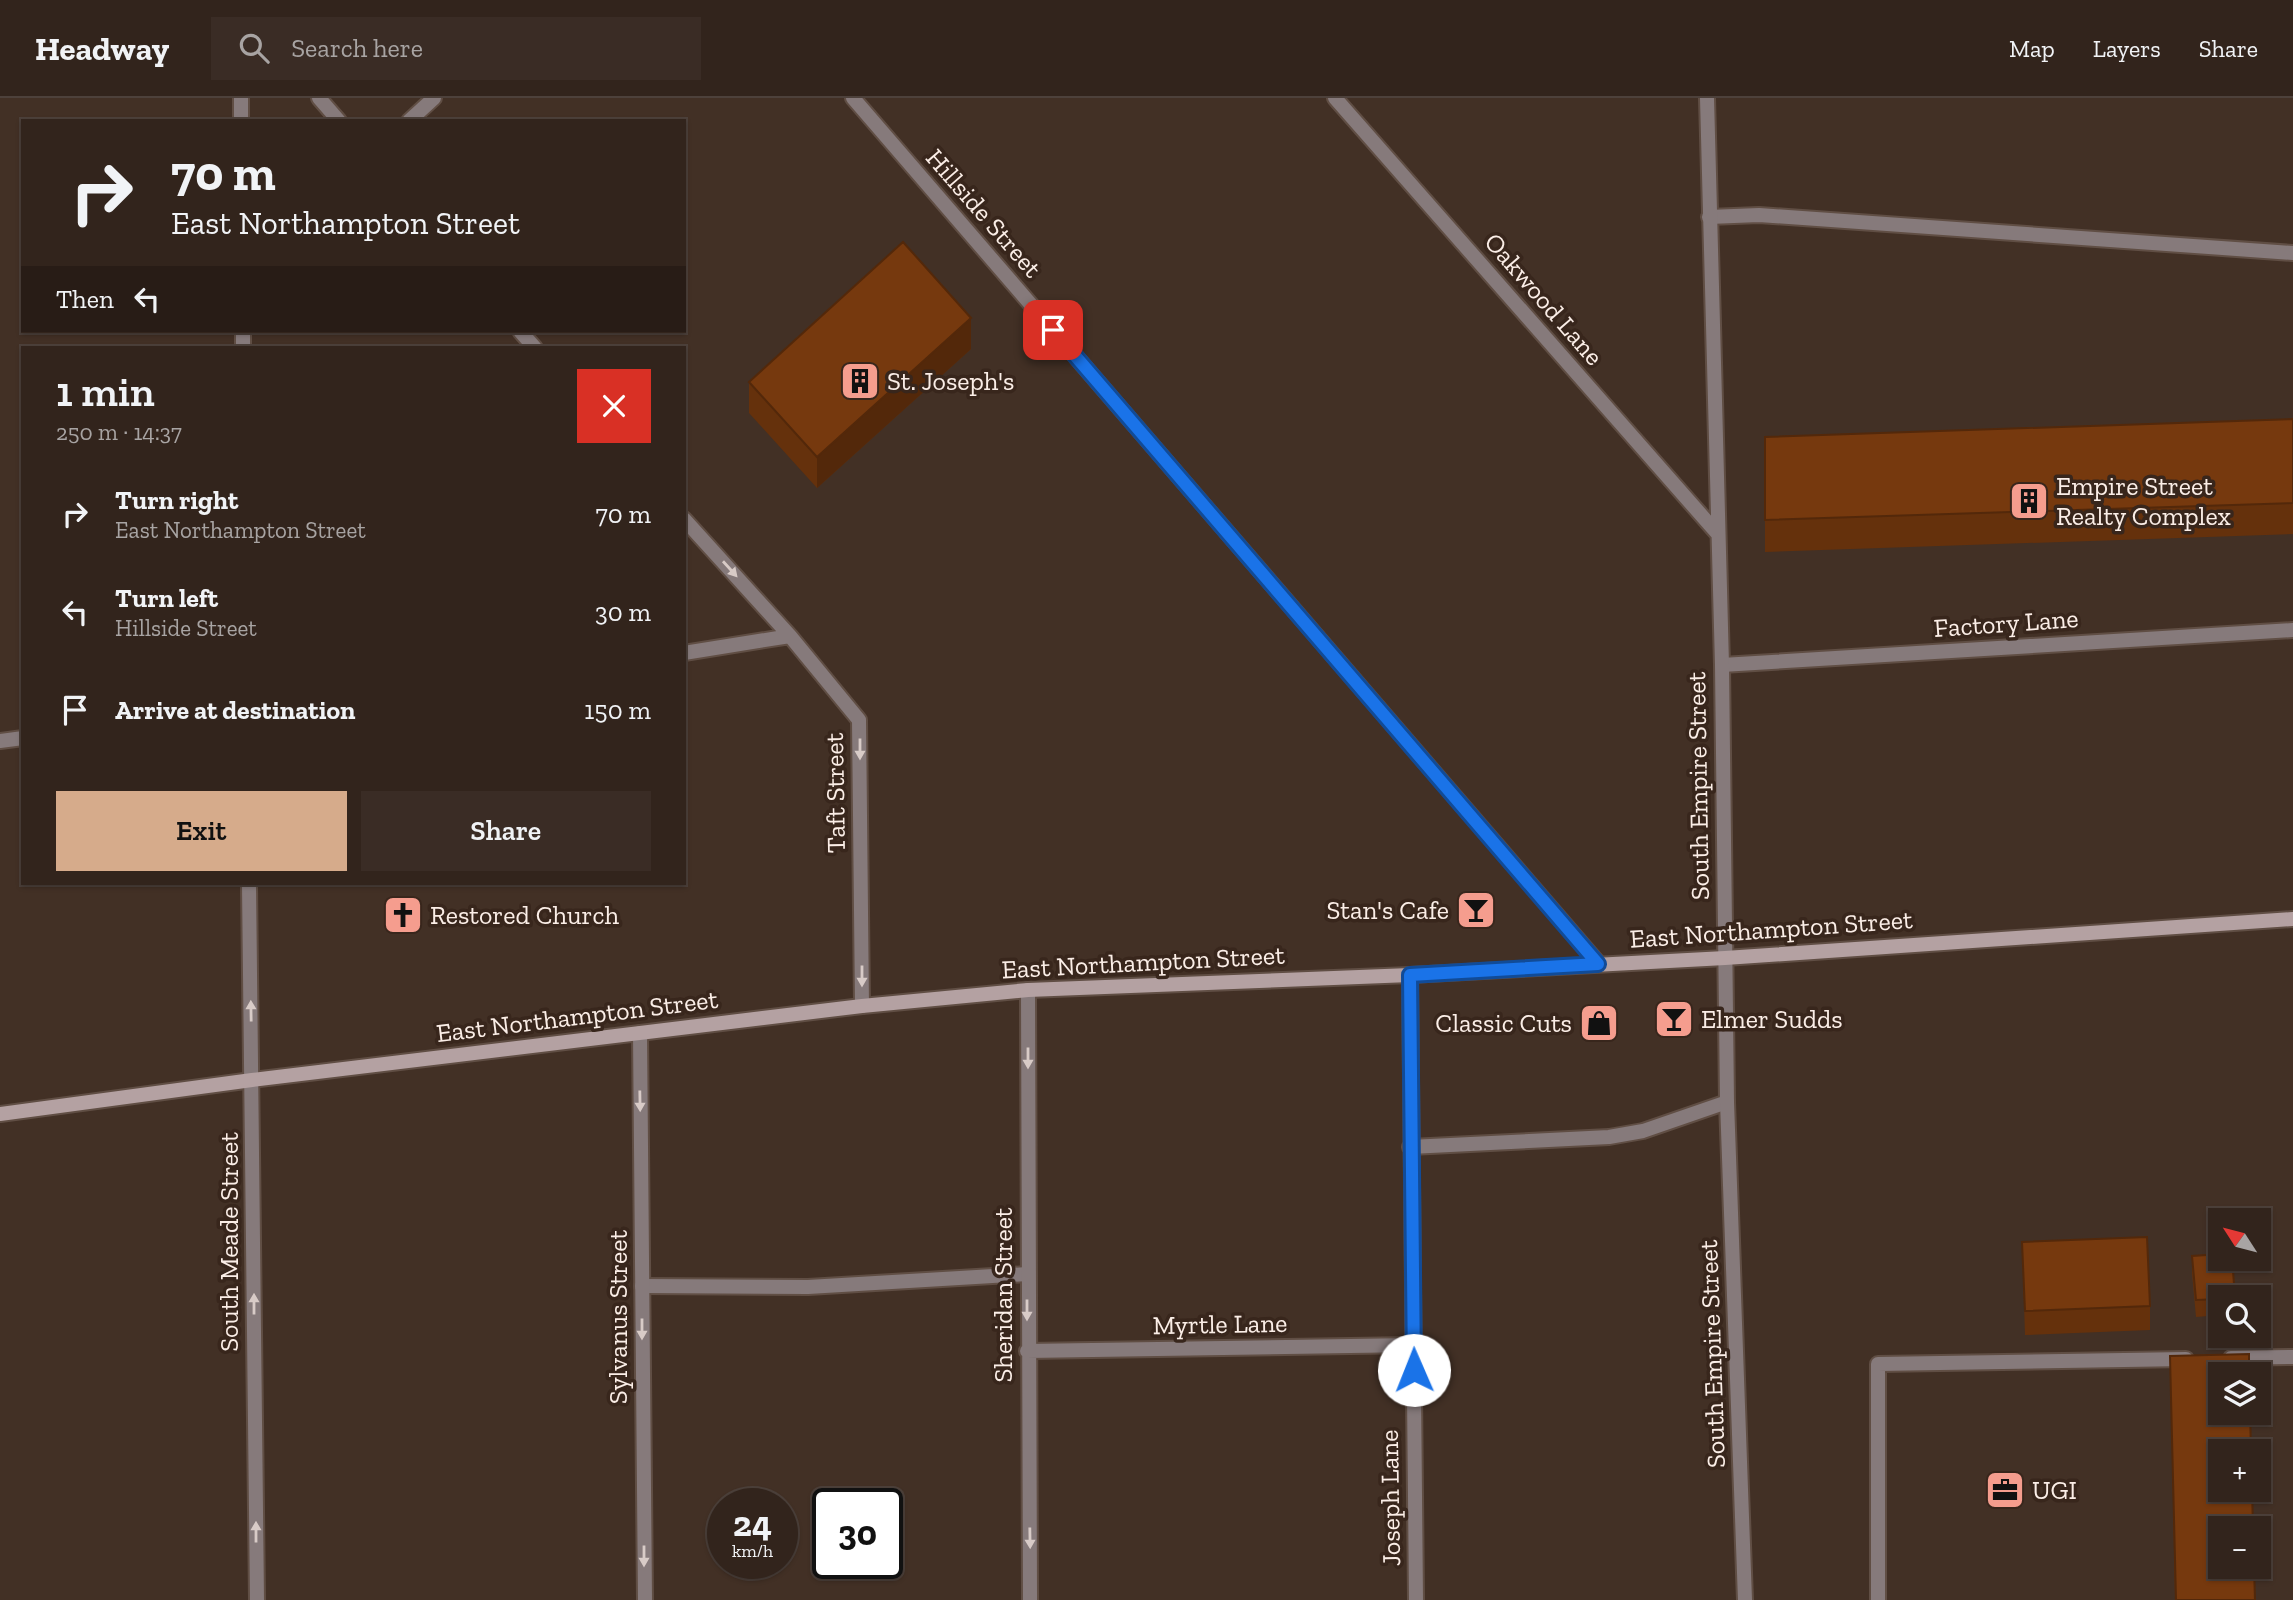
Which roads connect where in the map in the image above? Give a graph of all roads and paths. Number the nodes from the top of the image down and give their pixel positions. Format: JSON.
{"nodes":[{"id":1,"x":241,"y":98,"type":"edge"},
{"id":2,"x":318,"y":98,"type":"edge"},
{"id":3,"x":434,"y":98,"type":"edge"},
{"id":4,"x":853,"y":98,"type":"edge"},
{"id":5,"x":1335,"y":98,"type":"edge"},
{"id":6,"x":1349,"y":98,"type":"edge"},
{"id":7,"x":1707,"y":98,"type":"edge"},
{"id":8,"x":1350,"y":115,"type":"junction"},
{"id":9,"x":241,"y":119,"type":"edge"},
{"id":10,"x":336,"y":119,"type":"edge"},
{"id":11,"x":411,"y":119,"type":"edge"},
{"id":12,"x":1709,"y":217,"type":"junction"},
{"id":13,"x":2293,"y":253,"type":"edge"},
{"id":14,"x":686,"y":521,"type":"edge"},
{"id":15,"x":1717,"y":533,"type":"junction"},
{"id":16,"x":2292,"y":631,"type":"edge"},
{"id":17,"x":790,"y":636,"type":"junction"},
{"id":18,"x":686,"y":653,"type":"edge"},
{"id":19,"x":1722,"y":665,"type":"junction"},
{"id":20,"x":21,"y":738,"type":"edge"},
{"id":21,"x":0,"y":741,"type":"edge"},
{"id":22,"x":249,"y":885,"type":"edge"},
{"id":23,"x":2293,"y":919,"type":"edge"},
{"id":24,"x":1725,"y":958,"type":"junction"},
{"id":25,"x":1598,"y":964,"type":"junction"},
{"id":26,"x":1410,"y":975,"type":"junction"},
{"id":27,"x":1028,"y":990,"type":"junction"},
{"id":28,"x":862,"y":1006,"type":"junction"},
{"id":29,"x":639,"y":1033,"type":"junction"},
{"id":30,"x":252,"y":1080,"type":"junction"},
{"id":31,"x":1727,"y":1102,"type":"junction"},
{"id":32,"x":0,"y":1114,"type":"edge"},
{"id":33,"x":1410,"y":1147,"type":"junction"},
{"id":34,"x":1027,"y":1274,"type":"junction"},
{"id":35,"x":642,"y":1286,"type":"junction"},
{"id":36,"x":1413,"y":1345,"type":"junction"},
{"id":37,"x":1027,"y":1351,"type":"junction"},
{"id":38,"x":2293,"y":1357,"type":"edge"},
{"id":39,"x":257,"y":1600,"type":"edge"},
{"id":40,"x":645,"y":1600,"type":"edge"},
{"id":41,"x":1030,"y":1600,"type":"edge"},
{"id":42,"x":1416,"y":1600,"type":"edge"},
{"id":43,"x":1745,"y":1600,"type":"edge"},
{"id":44,"x":1878,"y":1600,"type":"edge"}],
"edges":[{"from":1,"to":9,"type":"street"},
{"from":2,"to":10,"type":"street"},
{"from":3,"to":11,"type":"street"},
{"from":4,"to":25,"type":"street","name":"Hillside Street"},
{"from":5,"to":8,"type":"street","name":"Oakwood Lane"},
{"from":6,"to":8,"type":"street"},
{"from":7,"to":12,"type":"street","name":"South Empire Street"},
{"from":8,"to":15,"type":"street","name":"Oakwood Lane"},
{"from":12,"to":13,"type":"street"},
{"from":12,"to":15,"type":"street","name":"South Empire Street"},
{"from":14,"to":17,"type":"street","name":"Taft Street","one_way":true},
{"from":15,"to":19,"type":"street","name":"South Empire Street"},
{"from":16,"to":19,"type":"street","name":"Factory Lane"},
{"from":17,"to":18,"type":"street"},
{"from":17,"to":28,"type":"street","name":"Taft Street","one_way":true},
{"from":19,"to":24,"type":"street","name":"South Empire Street"},
{"from":20,"to":21,"type":"street"},
{"from":30,"to":22,"type":"street","name":"South Meade Street","one_way":true},
{"from":23,"to":24,"type":"main road","name":"East Northampton Street"},
{"from":24,"to":25,"type":"main road","name":"East Northampton Street"},
{"from":24,"to":31,"type":"street","name":"South Empire Street"},
{"from":25,"to":26,"type":"main road","name":"East Northampton Street"},
{"from":26,"to":27,"type":"main road","name":"East Northampton Street"},
{"from":26,"to":33,"type":"street","name":"Joseph Lane"},
{"from":27,"to":28,"type":"main road","name":"East Northampton Street"},
{"from":27,"to":34,"type":"street","name":"Sheridan Street","one_way":true},
{"from":28,"to":29,"type":"main road","name":"East Northampton Street"},
{"from":29,"to":30,"type":"main road","name":"East Northampton Street"},
{"from":29,"to":35,"type":"street","name":"Sylvanus Street","one_way":true},
{"from":30,"to":32,"type":"main road","name":"East Northampton Street"},
{"from":39,"to":30,"type":"street","name":"South Meade Street","one_way":true},
{"from":31,"to":33,"type":"street"},
{"from":31,"to":43,"type":"street","name":"South Empire Street"},
{"from":33,"to":36,"type":"street","name":"Joseph Lane"},
{"from":34,"to":35,"type":"street"},
{"from":34,"to":37,"type":"street","name":"Sheridan Street","one_way":true},
{"from":35,"to":40,"type":"street","name":"Sylvanus Street","one_way":true},
{"from":36,"to":37,"type":"street","name":"Myrtle Lane"},
{"from":36,"to":42,"type":"street","name":"Joseph Lane"},
{"from":37,"to":41,"type":"street","name":"Sheridan Street","one_way":true},
{"from":38,"to":44,"type":"street"}]}
